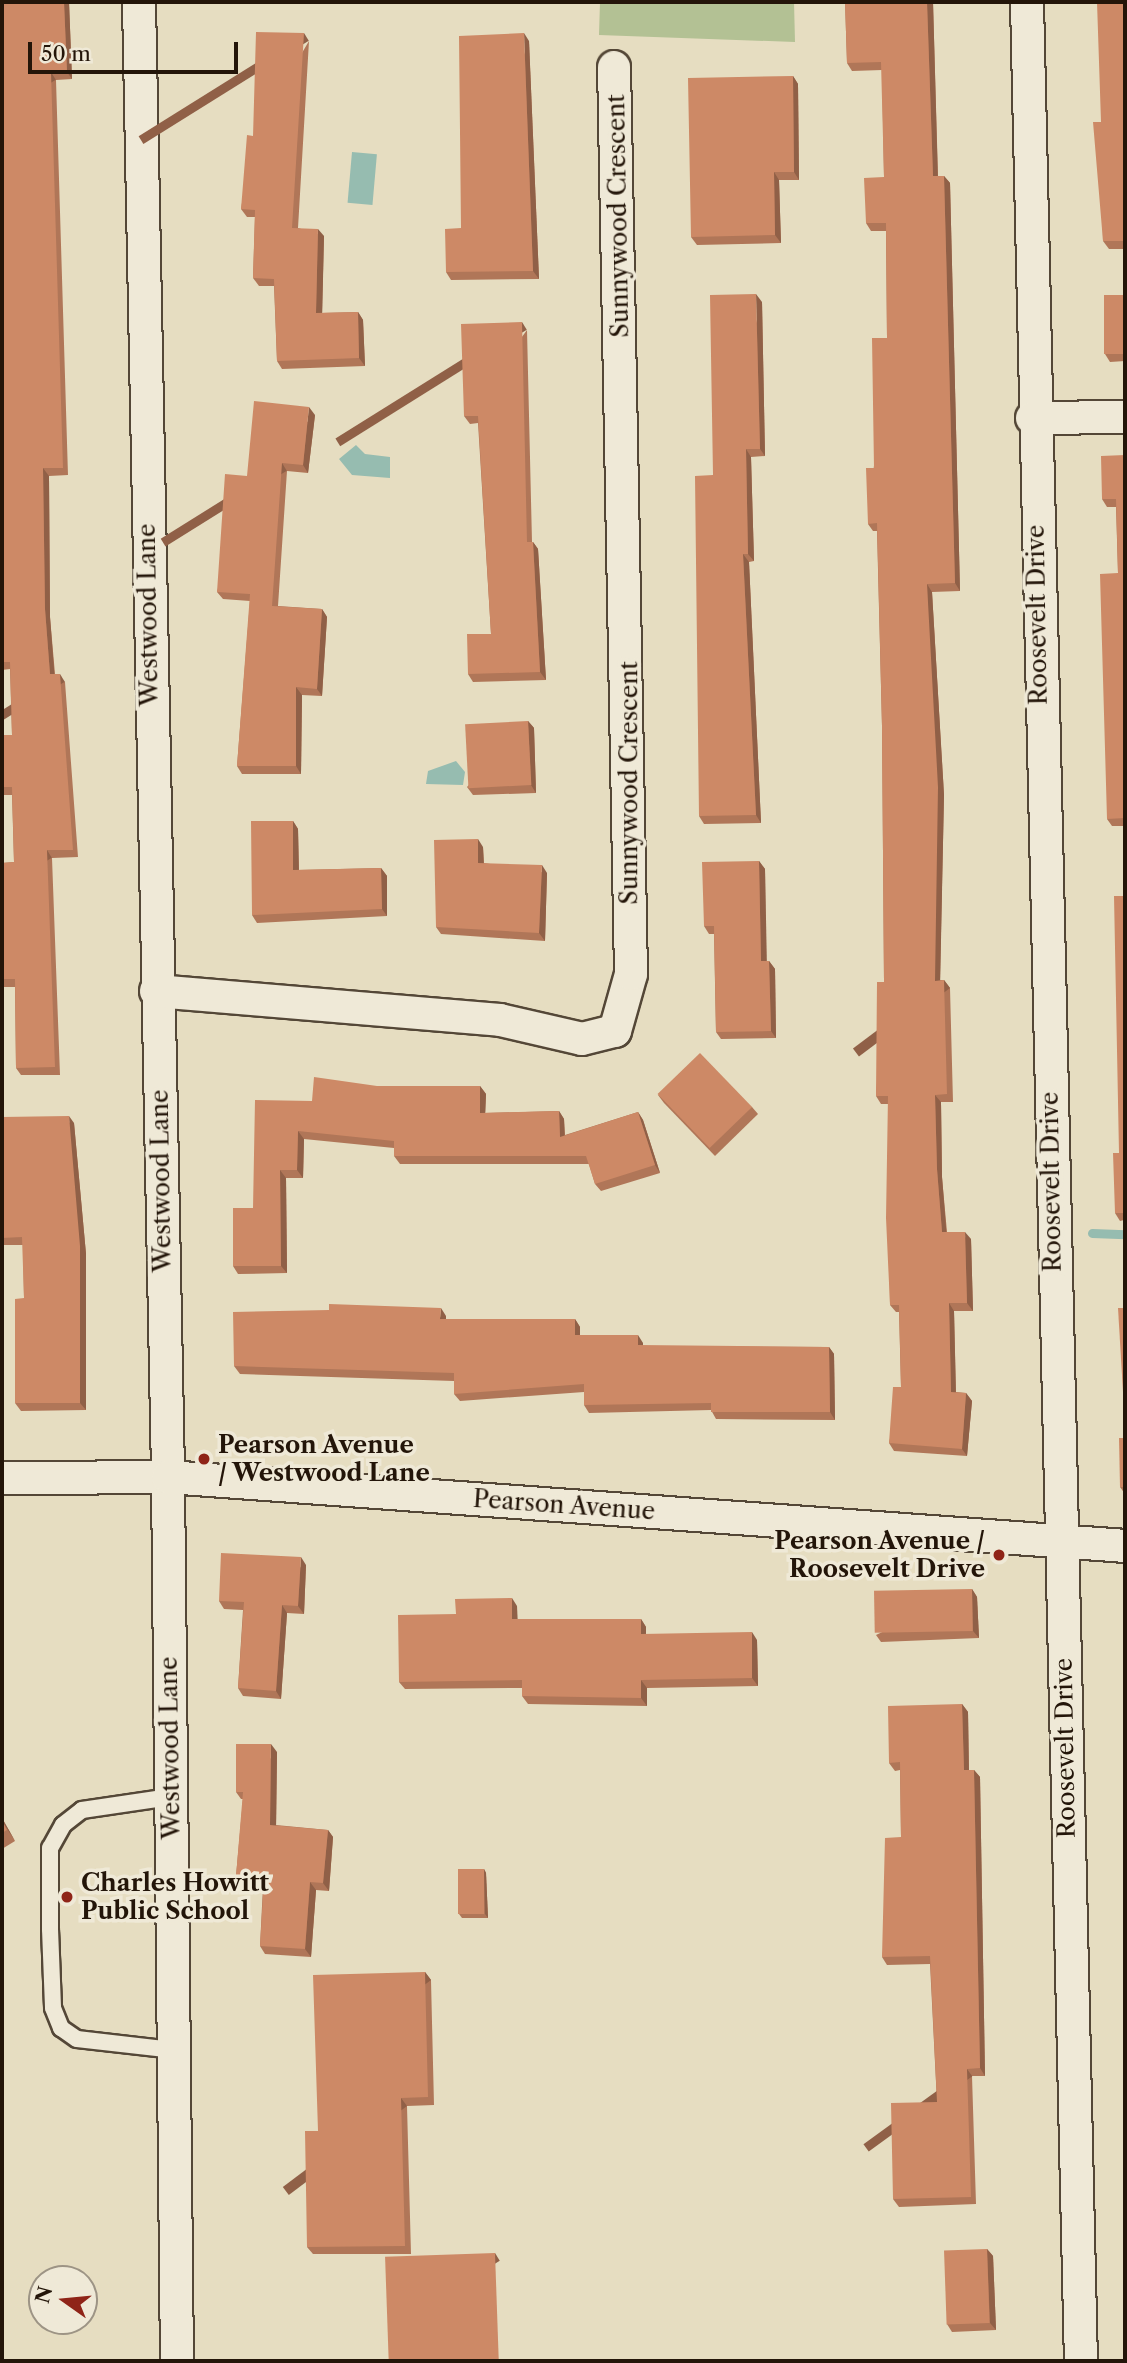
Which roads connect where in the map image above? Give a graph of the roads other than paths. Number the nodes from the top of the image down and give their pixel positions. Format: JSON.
{"nodes":[{"id":1,"x":139,"y":2,"type":"edge"},
{"id":2,"x":1027,"y":2,"type":"edge"},
{"id":3,"x":614,"y":68,"type":"dead end"},
{"id":4,"x":1125,"y":417,"type":"edge"},
{"id":5,"x":1031,"y":418,"type":"junction"},
{"id":6,"x":156,"y":991,"type":"junction"},
{"id":7,"x":167,"y":1477,"type":"junction"},
{"id":8,"x":2,"y":1479,"type":"edge"},
{"id":9,"x":1061,"y":1540,"type":"junction"},
{"id":10,"x":1125,"y":1546,"type":"edge"},
{"id":11,"x":170,"y":1797,"type":"junction"},
{"id":12,"x":174,"y":2050,"type":"junction"},
{"id":13,"x":177,"y":2361,"type":"edge"},
{"id":14,"x":1081,"y":2361,"type":"edge"}],
"edges":[{"from":1,"to":6,"type":"street","name":"Westwood Lane"},
{"from":2,"to":5,"type":"street","name":"Roosevelt Drive"},
{"from":3,"to":6,"type":"street","name":"Sunnywood Crescent"},
{"from":4,"to":5,"type":"street"},
{"from":5,"to":9,"type":"street","name":"Roosevelt Drive"},
{"from":6,"to":7,"type":"street","name":"Westwood Lane"},
{"from":7,"to":8,"type":"street","name":"Pearson Avenue"},
{"from":7,"to":9,"type":"street","name":"Pearson Avenue"},
{"from":7,"to":11,"type":"street","name":"Westwood Lane"},
{"from":9,"to":10,"type":"street","name":"Pearson Avenue"},
{"from":9,"to":14,"type":"street","name":"Roosevelt Drive"},
{"from":11,"to":12,"type":"street","name":"Westwood Lane"},
{"from":11,"to":12,"type":"lane"},
{"from":12,"to":13,"type":"street","name":"Westwood Lane"}]}
